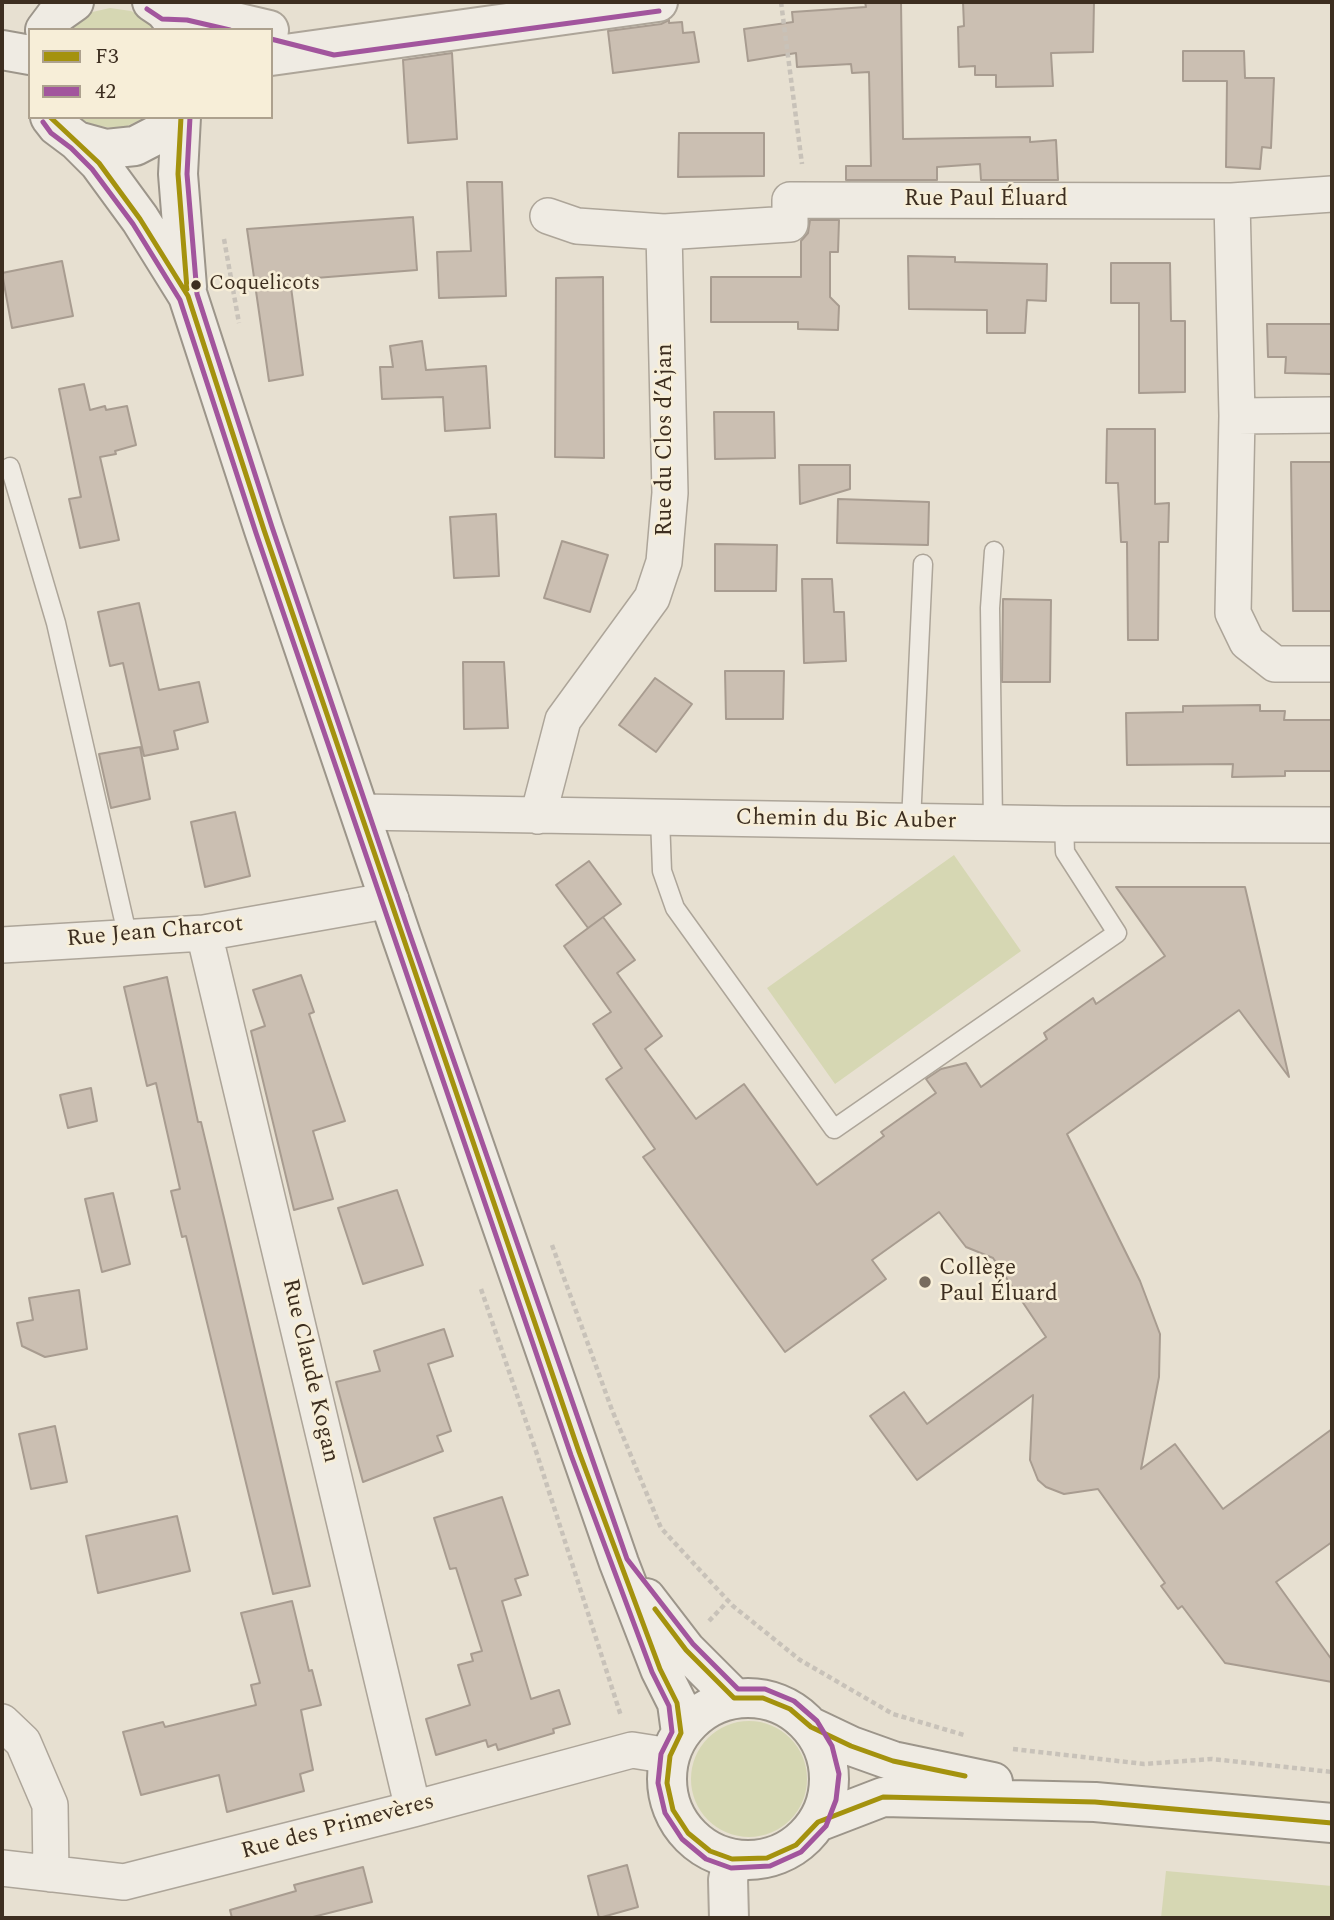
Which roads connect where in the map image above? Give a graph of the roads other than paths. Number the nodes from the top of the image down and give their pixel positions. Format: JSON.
{"nodes":[{"id":1,"x":74,"y":2,"type":"edge"},
{"id":2,"x":658,"y":2,"type":"edge"},
{"id":3,"x":166,"y":14,"type":"edge"},
{"id":4,"x":46,"y":28,"type":"edge"},
{"id":5,"x":261,"y":28,"type":"edge"},
{"id":6,"x":273,"y":31,"type":"edge"},
{"id":7,"x":334,"y":46,"type":"junction"},
{"id":8,"x":2,"y":50,"type":"edge"},
{"id":9,"x":28,"y":55,"type":"edge"},
{"id":10,"x":273,"y":56,"type":"edge"},
{"id":11,"x":172,"y":119,"type":"edge"},
{"id":12,"x":181,"y":119,"type":"edge"},
{"id":13,"x":64,"y":129,"type":"edge"},
{"id":14,"x":1332,"y":194,"type":"edge"},
{"id":15,"x":1232,"y":201,"type":"junction"},
{"id":16,"x":548,"y":216,"type":"dead end"},
{"id":17,"x":664,"y":232,"type":"junction"},
{"id":18,"x":188,"y":296,"type":"junction"},
{"id":19,"x":1332,"y":415,"type":"edge"},
{"id":20,"x":1237,"y":416,"type":"junction"},
{"id":21,"x":10,"y":467,"type":"dead end"},
{"id":22,"x":994,"y":551,"type":"dead end"},
{"id":23,"x":923,"y":564,"type":"dead end"},
{"id":24,"x":1332,"y":664,"type":"edge"},
{"id":25,"x":361,"y":812,"type":"junction"},
{"id":26,"x":538,"y":816,"type":"junction"},
{"id":27,"x":660,"y":818,"type":"junction"},
{"id":28,"x":911,"y":822,"type":"junction"},
{"id":29,"x":993,"y":823,"type":"junction"},
{"id":30,"x":1064,"y":824,"type":"junction"},
{"id":31,"x":1332,"y":825,"type":"edge"},
{"id":32,"x":391,"y":900,"type":"junction"},
{"id":33,"x":204,"y":933,"type":"junction"},
{"id":34,"x":128,"y":938,"type":"junction"},
{"id":35,"x":2,"y":945,"type":"edge"},
{"id":36,"x":619,"y":1563,"type":"junction"},
{"id":37,"x":734,"y":1698,"type":"junction"},
{"id":38,"x":2,"y":1722,"type":"edge"},
{"id":39,"x":811,"y":1727,"type":"junction"},
{"id":40,"x":676,"y":1744,"type":"junction"},
{"id":41,"x":1095,"y":1802,"type":"junction"},
{"id":42,"x":413,"y":1809,"type":"junction"},
{"id":43,"x":818,"y":1822,"type":"junction"},
{"id":44,"x":1332,"y":1823,"type":"edge"},
{"id":45,"x":732,"y":1859,"type":"junction"},
{"id":46,"x":2,"y":1868,"type":"edge"},
{"id":47,"x":51,"y":1874,"type":"junction"},
{"id":48,"x":729,"y":1918,"type":"edge"}],
"edges":[{"from":1,"to":4,"type":"main road"},
{"from":2,"to":7,"type":"main road"},
{"from":3,"to":5,"type":"main road"},
{"from":6,"to":7,"type":"main road"},
{"from":7,"to":10,"type":"main road"},
{"from":8,"to":9,"type":"main road"},
{"from":11,"to":13,"type":"main road"},
{"from":12,"to":18,"type":"main road"},
{"from":13,"to":18,"type":"main road"},
{"from":14,"to":15,"type":"street","name":"Rue Paul Éluard"},
{"from":15,"to":17,"type":"street","name":"Rue Paul Éluard"},
{"from":15,"to":20,"type":"street"},
{"from":16,"to":17,"type":"street"},
{"from":17,"to":26,"type":"street","name":"Rue du Clos d’Ajan"},
{"from":18,"to":25,"type":"main road"},
{"from":19,"to":20,"type":"street"},
{"from":20,"to":24,"type":"street"},
{"from":21,"to":34,"type":"lane"},
{"from":22,"to":29,"type":"lane"},
{"from":23,"to":28,"type":"lane"},
{"from":25,"to":26,"type":"street","name":"Chemin du Bic Auber"},
{"from":25,"to":32,"type":"main road"},
{"from":26,"to":27,"type":"street","name":"Chemin du Bic Auber"},
{"from":27,"to":28,"type":"street","name":"Chemin du Bic Auber"},
{"from":27,"to":30,"type":"lane"},
{"from":28,"to":29,"type":"street","name":"Chemin du Bic Auber"},
{"from":29,"to":30,"type":"street","name":"Chemin du Bic Auber"},
{"from":30,"to":31,"type":"street","name":"Chemin du Bic Auber"},
{"from":32,"to":33,"type":"street","name":"Rue Jean Charcot"},
{"from":32,"to":36,"type":"main road"},
{"from":33,"to":34,"type":"street","name":"Rue Jean Charcot"},
{"from":33,"to":42,"type":"street","name":"Rue Claude Kogan"},
{"from":34,"to":35,"type":"street","name":"Rue Jean Charcot"},
{"from":36,"to":37,"type":"main road"},
{"from":36,"to":40,"type":"main road"},
{"from":37,"to":39,"type":"main road"},
{"from":37,"to":40,"type":"main road"},
{"from":38,"to":47,"type":"street"},
{"from":39,"to":41,"type":"main road"},
{"from":39,"to":43,"type":"main road"},
{"from":40,"to":42,"type":"street","name":"Rue des Primevères"},
{"from":40,"to":45,"type":"main road"},
{"from":41,"to":43,"type":"main road"},
{"from":41,"to":44,"type":"main road"},
{"from":42,"to":47,"type":"street","name":"Rue des Primevères"},
{"from":43,"to":45,"type":"main road"},
{"from":45,"to":48,"type":"main road"},
{"from":46,"to":47,"type":"street","name":"Rue des Primevères"}]}
